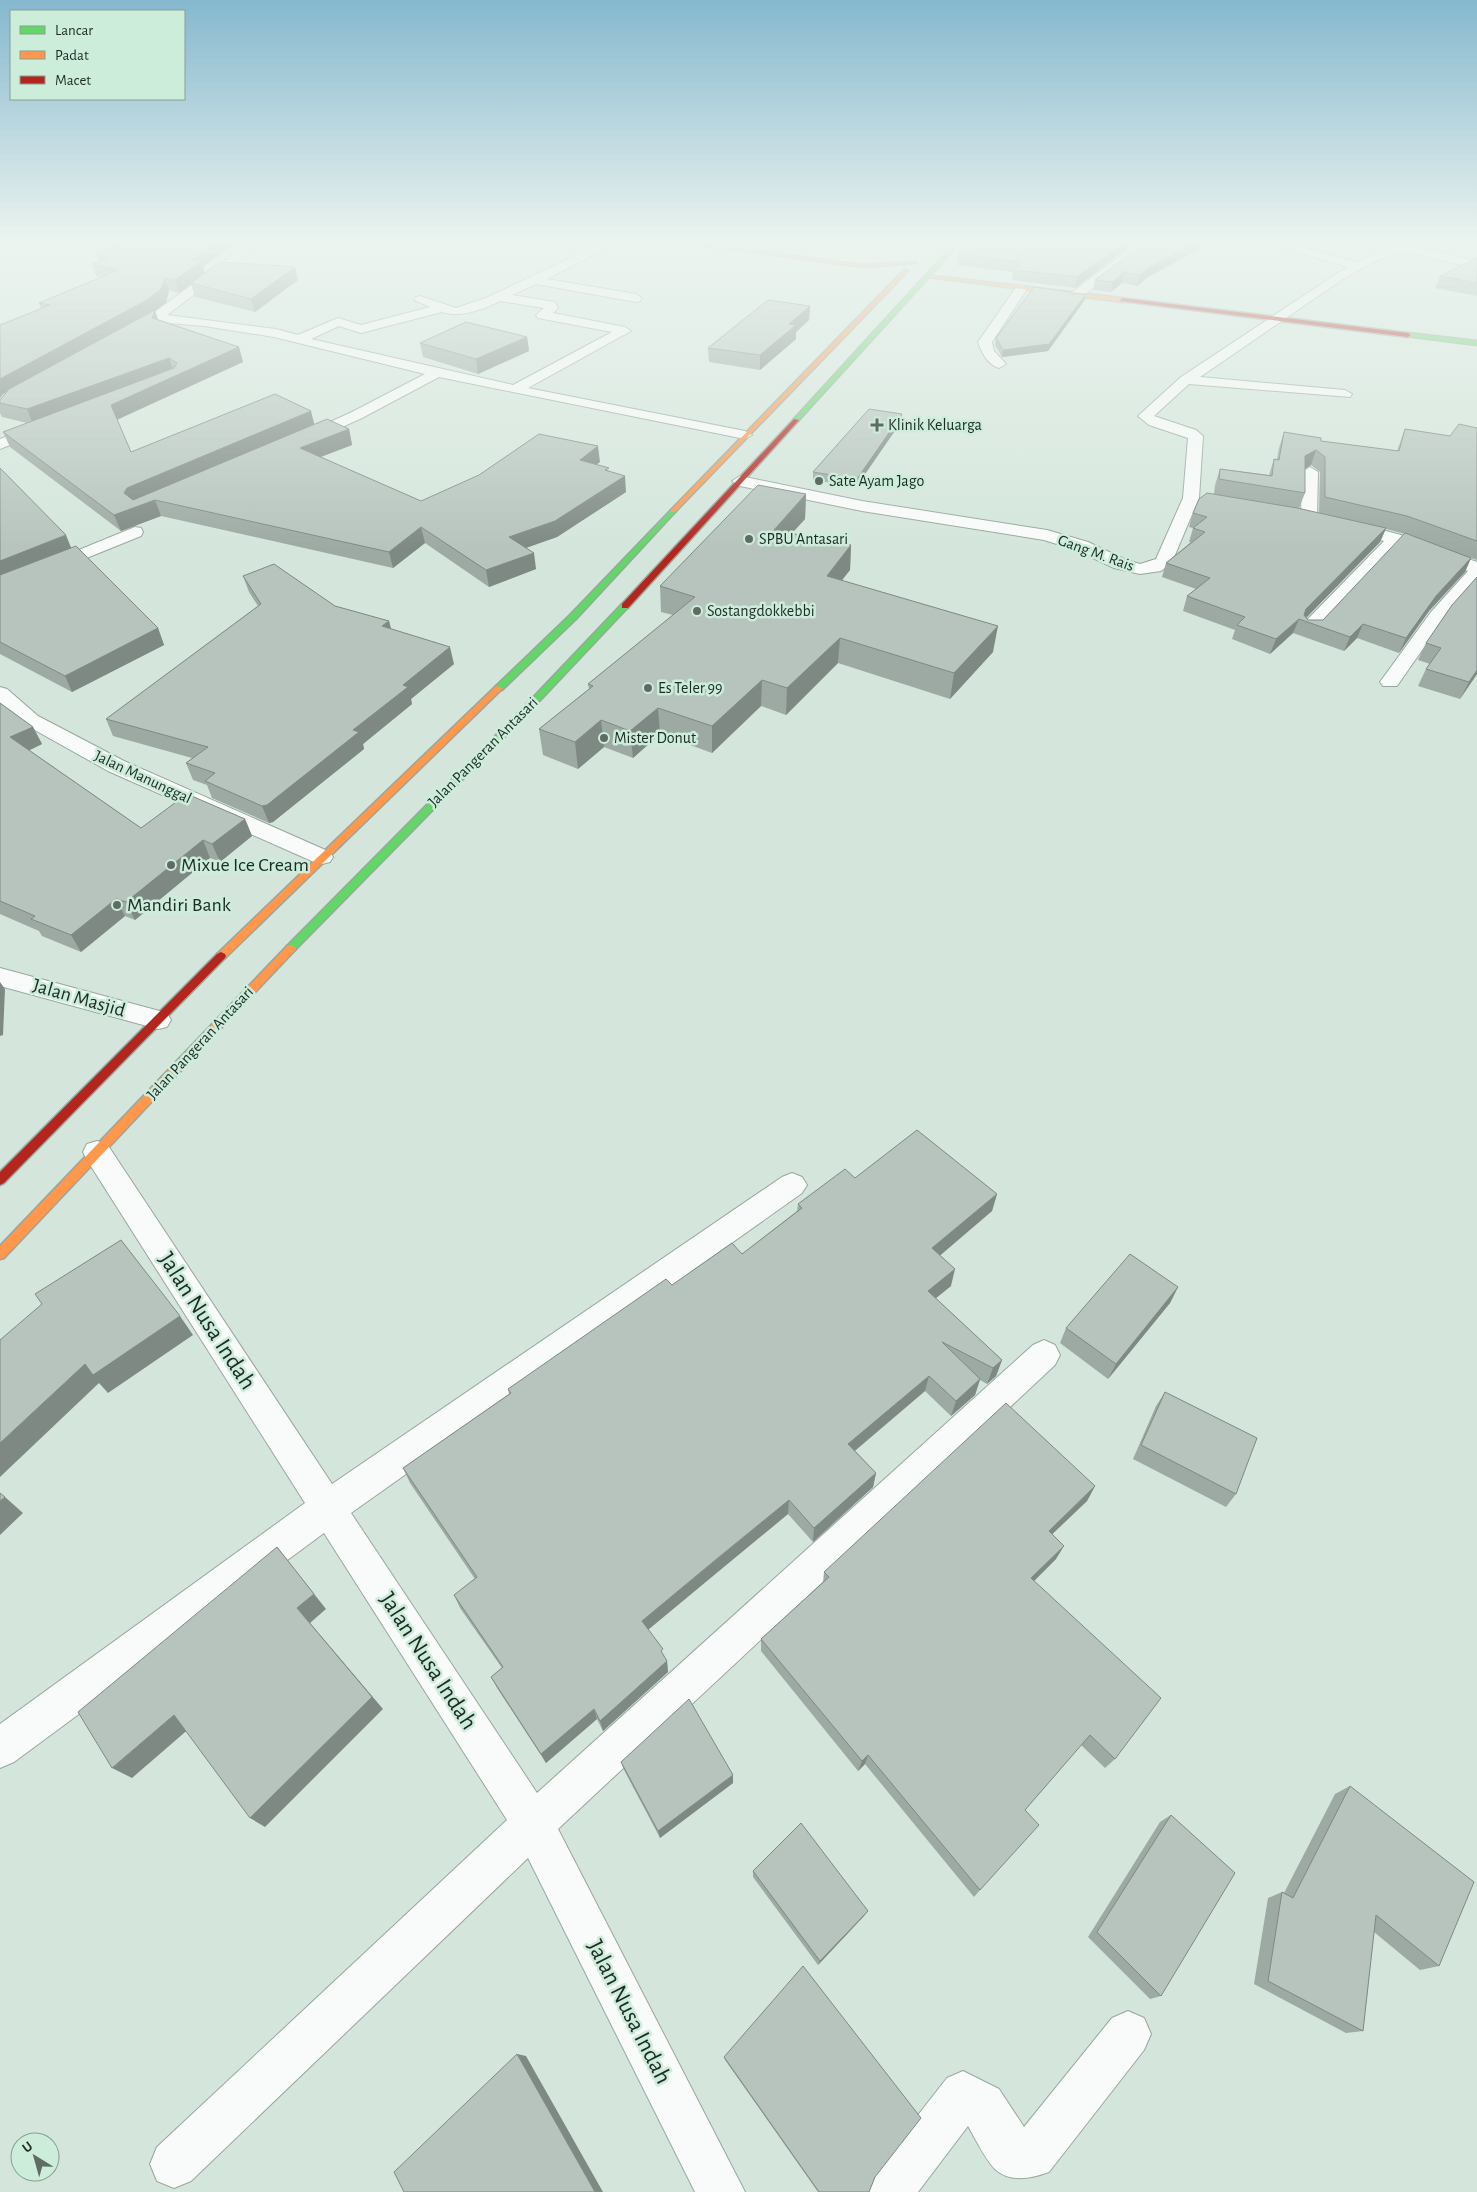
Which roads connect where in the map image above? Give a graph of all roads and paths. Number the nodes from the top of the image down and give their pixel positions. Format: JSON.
{"nodes":[{"id":1,"x":321,"y":345,"type":"edge"},
{"id":2,"x":598,"y":345,"type":"edge"},
{"id":3,"x":834,"y":345,"type":"edge"},
{"id":4,"x":864,"y":345,"type":"edge"},
{"id":5,"x":986,"y":345,"type":"edge"},
{"id":6,"x":1238,"y":345,"type":"edge"},
{"id":7,"x":999,"y":364,"type":"dead end"},
{"id":8,"x":437,"y":373,"type":"junction"},
{"id":9,"x":1186,"y":380,"type":"junction"},
{"id":10,"x":516,"y":389,"type":"junction"},
{"id":11,"x":1345,"y":394,"type":"dead end"},
{"id":12,"x":4,"y":424,"type":"edge"},
{"id":13,"x":53,"y":424,"type":"edge"},
{"id":14,"x":27,"y":433,"type":"junction"},
{"id":15,"x":745,"y":435,"type":"junction"},
{"id":16,"x":0,"y":444,"type":"edge"},
{"id":17,"x":292,"y":445,"type":"edge"},
{"id":18,"x":1310,"y":472,"type":"edge"},
{"id":19,"x":740,"y":481,"type":"junction"},
{"id":20,"x":1191,"y":498,"type":"junction"},
{"id":21,"x":1209,"y":500,"type":"edge"},
{"id":22,"x":1292,"y":513,"type":"edge"},
{"id":23,"x":1309,"y":517,"type":"junction"},
{"id":24,"x":135,"y":532,"type":"dead end"},
{"id":25,"x":1394,"y":539,"type":"junction"},
{"id":26,"x":1477,"y":569,"type":"edge"},
{"id":27,"x":0,"y":588,"type":"edge"},
{"id":28,"x":1309,"y":629,"type":"edge"},
{"id":29,"x":516,"y":673,"type":"junction"},
{"id":30,"x":552,"y":682,"type":"junction"},
{"id":31,"x":1390,"y":682,"type":"dead end"},
{"id":32,"x":518,"y":692,"type":"junction"},
{"id":33,"x":0,"y":693,"type":"edge"},
{"id":34,"x":488,"y":700,"type":"junction"},
{"id":35,"x":526,"y":710,"type":"junction"},
{"id":36,"x":322,"y":858,"type":"junction"},
{"id":37,"x":0,"y":976,"type":"edge"},
{"id":38,"x":158,"y":1020,"type":"junction"},
{"id":39,"x":97,"y":1152,"type":"junction"},
{"id":40,"x":0,"y":1180,"type":"edge"},
{"id":41,"x":792,"y":1185,"type":"dead end"},
{"id":42,"x":0,"y":1254,"type":"edge"},
{"id":43,"x":1044,"y":1356,"type":"dead end"},
{"id":44,"x":328,"y":1508,"type":"junction"},
{"id":45,"x":0,"y":1748,"type":"edge"},
{"id":46,"x":533,"y":1824,"type":"junction"},
{"id":47,"x":1128,"y":2034,"type":"dead end"},
{"id":48,"x":174,"y":2164,"type":"dead end"},
{"id":49,"x":721,"y":2192,"type":"edge"},
{"id":50,"x":888,"y":2192,"type":"edge"}],
"edges":[{"from":1,"to":8,"type":"street"},
{"from":2,"to":10,"type":"street"},
{"from":3,"to":15,"type":"main road","name":"Jalan Pangeran Antasari"},
{"from":4,"to":19,"type":"main road","name":"Jalan Pangeran Antasari"},
{"from":5,"to":7,"type":"street"},
{"from":6,"to":9,"type":"street","name":"Gang M. Rais"},
{"from":8,"to":10,"type":"street"},
{"from":8,"to":17,"type":"street"},
{"from":9,"to":11,"type":"street"},
{"from":9,"to":20,"type":"street","name":"Gang M. Rais"},
{"from":10,"to":15,"type":"street"},
{"from":12,"to":14,"type":"street"},
{"from":13,"to":14,"type":"street"},
{"from":14,"to":16,"type":"street"},
{"from":15,"to":29,"type":"main road","name":"Jalan Pangeran Antasari"},
{"from":18,"to":23,"type":"street"},
{"from":19,"to":20,"type":"street","name":"Gang M. Rais"},
{"from":19,"to":30,"type":"main road","name":"Jalan Pangeran Antasari"},
{"from":20,"to":21,"type":"street"},
{"from":22,"to":23,"type":"street"},
{"from":23,"to":25,"type":"street"},
{"from":24,"to":27,"type":"street"},
{"from":25,"to":26,"type":"street"},
{"from":25,"to":28,"type":"street"},
{"from":26,"to":31,"type":"street"},
{"from":29,"to":32,"type":"main road"},
{"from":29,"to":34,"type":"main road","name":"Jalan Pangeran Antasari"},
{"from":30,"to":32,"type":"main road"},
{"from":30,"to":35,"type":"main road","name":"Jalan Pangeran Antasari"},
{"from":32,"to":34,"type":"main road"},
{"from":32,"to":35,"type":"main road"},
{"from":33,"to":36,"type":"street","name":"Jalan Manunggal"},
{"from":34,"to":36,"type":"main road","name":"Jalan Pangeran Antasari"},
{"from":35,"to":39,"type":"main road","name":"Jalan Pangeran Antasari"},
{"from":36,"to":38,"type":"main road","name":"Jalan Pangeran Antasari"},
{"from":37,"to":38,"type":"street","name":"Jalan Masjid"},
{"from":38,"to":40,"type":"main road","name":"Jalan Pangeran Antasari"},
{"from":39,"to":42,"type":"main road","name":"Jalan Pangeran Antasari"},
{"from":39,"to":44,"type":"street","name":"Jalan Nusa Indah"},
{"from":41,"to":44,"type":"street"},
{"from":43,"to":46,"type":"street"},
{"from":44,"to":45,"type":"street"},
{"from":44,"to":46,"type":"street","name":"Jalan Nusa Indah"},
{"from":46,"to":48,"type":"street"},
{"from":46,"to":49,"type":"street","name":"Jalan Nusa Indah"},
{"from":47,"to":50,"type":"street"}]}
